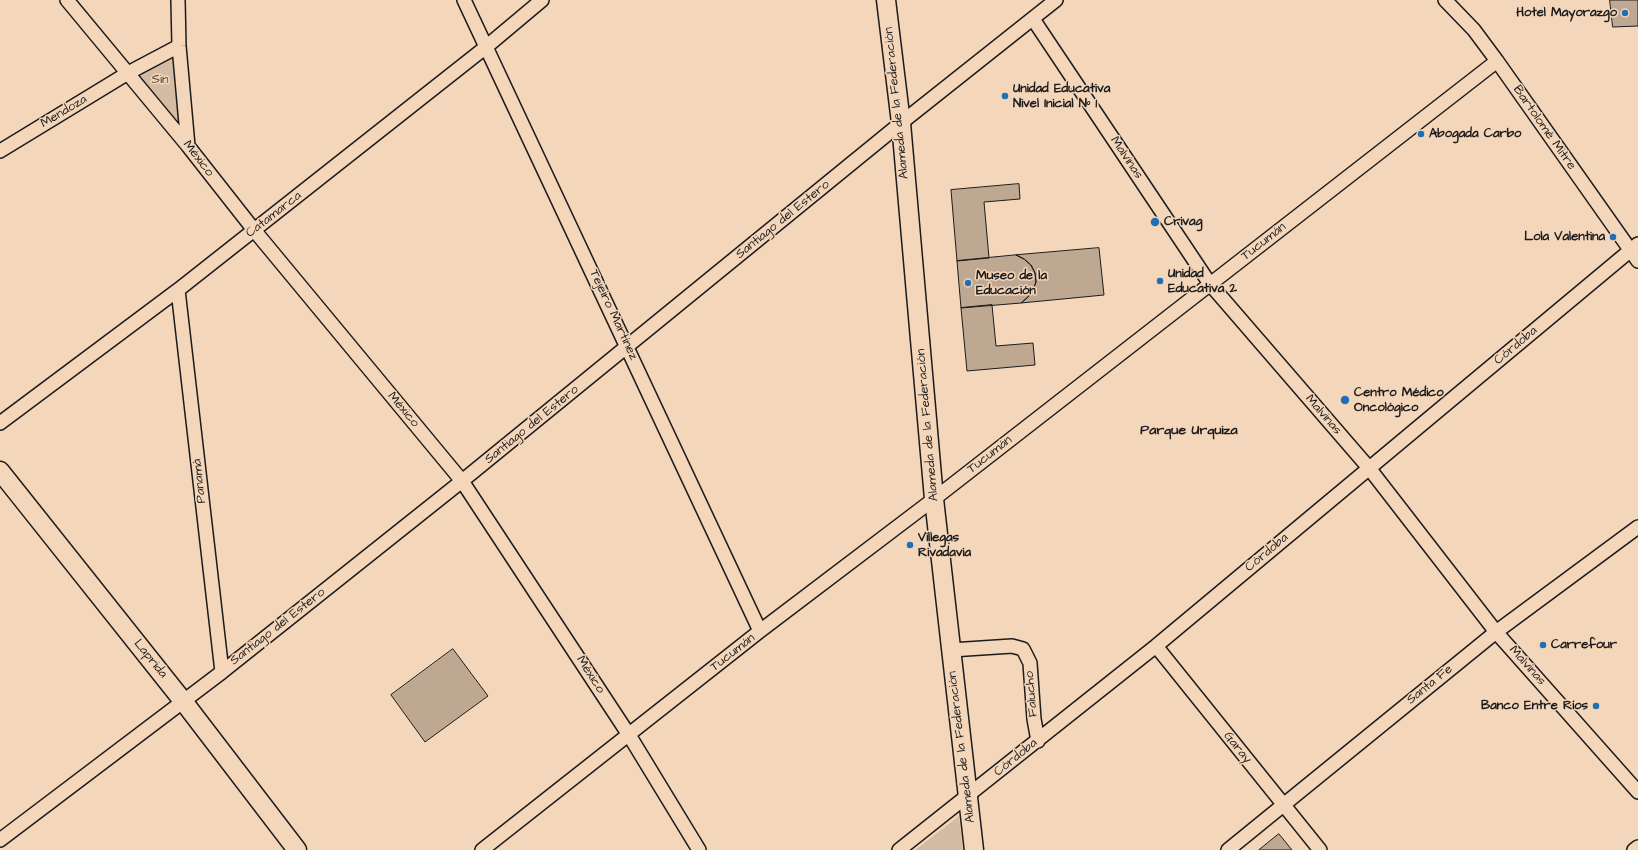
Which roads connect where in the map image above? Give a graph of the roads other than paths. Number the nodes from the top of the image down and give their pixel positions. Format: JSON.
{"nodes":[{"id":1,"x":67,"y":0,"type":"edge"},
{"id":2,"x":178,"y":0,"type":"edge"},
{"id":3,"x":464,"y":0,"type":"edge"},
{"id":4,"x":542,"y":0,"type":"edge"},
{"id":5,"x":886,"y":0,"type":"edge"},
{"id":6,"x":1056,"y":0,"type":"edge"},
{"id":7,"x":1445,"y":0,"type":"edge"},
{"id":8,"x":1033,"y":19,"type":"junction"},
{"id":9,"x":179,"y":46,"type":"junction"},
{"id":10,"x":486,"y":47,"type":"junction"},
{"id":11,"x":1497,"y":61,"type":"junction"},
{"id":12,"x":128,"y":73,"type":"junction"},
{"id":13,"x":901,"y":123,"type":"junction"},
{"id":14,"x":188,"y":146,"type":"junction"},
{"id":15,"x":0,"y":151,"type":"edge"},
{"id":16,"x":254,"y":230,"type":"junction"},
{"id":17,"x":1634,"y":247,"type":"edge"},
{"id":18,"x":1638,"y":261,"type":"edge"},
{"id":19,"x":1210,"y":284,"type":"junction"},
{"id":20,"x":178,"y":290,"type":"junction"},
{"id":21,"x":628,"y":347,"type":"junction"},
{"id":22,"x":0,"y":423,"type":"edge"},
{"id":23,"x":1369,"y":468,"type":"junction"},
{"id":24,"x":0,"y":471,"type":"edge"},
{"id":25,"x":462,"y":481,"type":"junction"},
{"id":26,"x":934,"y":499,"type":"junction"},
{"id":27,"x":1638,"y":527,"type":"edge"},
{"id":28,"x":760,"y":631,"type":"junction"},
{"id":29,"x":1496,"y":632,"type":"junction"},
{"id":30,"x":1156,"y":646,"type":"junction"},
{"id":31,"x":951,"y":650,"type":"junction"},
{"id":32,"x":222,"y":672,"type":"junction"},
{"id":33,"x":183,"y":700,"type":"junction"},
{"id":34,"x":629,"y":735,"type":"junction"},
{"id":35,"x":1038,"y":741,"type":"junction"},
{"id":36,"x":1638,"y":792,"type":"edge"},
{"id":37,"x":968,"y":796,"type":"junction"},
{"id":38,"x":1282,"y":805,"type":"junction"},
{"id":39,"x":0,"y":840,"type":"edge"},
{"id":40,"x":1638,"y":847,"type":"edge"},
{"id":41,"x":297,"y":850,"type":"edge"},
{"id":42,"x":482,"y":850,"type":"edge"},
{"id":43,"x":699,"y":850,"type":"edge"},
{"id":44,"x":899,"y":850,"type":"edge"},
{"id":45,"x":974,"y":850,"type":"edge"},
{"id":46,"x":1228,"y":850,"type":"edge"},
{"id":47,"x":1320,"y":850,"type":"edge"},
{"id":48,"x":1634,"y":850,"type":"edge"}],
"edges":[{"from":1,"to":12,"type":"street","name":"México"},
{"from":2,"to":9,"type":"street"},
{"from":3,"to":10,"type":"street","name":"Tejeiro Martínez"},
{"from":4,"to":10,"type":"street","name":"Catamarca"},
{"from":5,"to":13,"type":"street","name":"Alameda de la Federación"},
{"from":6,"to":8,"type":"street","name":"Santiago del Estero"},
{"from":7,"to":11,"type":"street","name":"Bartolomé Mitre"},
{"from":8,"to":13,"type":"street","name":"Santiago del Estero"},
{"from":8,"to":19,"type":"street","name":"Malvinas"},
{"from":9,"to":12,"type":"street","name":"Mendoza"},
{"from":9,"to":14,"type":"street"},
{"from":10,"to":16,"type":"street","name":"Catamarca"},
{"from":10,"to":21,"type":"street","name":"Tejeiro Martínez"},
{"from":11,"to":17,"type":"street","name":"Bartolomé Mitre"},
{"from":11,"to":19,"type":"street","name":"Tucumán"},
{"from":12,"to":14,"type":"street","name":"México"},
{"from":12,"to":15,"type":"street","name":"Mendoza"},
{"from":13,"to":21,"type":"street","name":"Santiago del Estero"},
{"from":13,"to":26,"type":"street","name":"Alameda de la Federación"},
{"from":14,"to":16,"type":"street","name":"México"},
{"from":16,"to":20,"type":"street","name":"Catamarca"},
{"from":16,"to":25,"type":"street","name":"México"},
{"from":17,"to":18,"type":"street","name":"Bartolomé Mitre"},
{"from":17,"to":23,"type":"street","name":"Córdoba"},
{"from":19,"to":23,"type":"street","name":"Malvinas"},
{"from":19,"to":26,"type":"street","name":"Tucumán"},
{"from":20,"to":22,"type":"street","name":"Catamarca"},
{"from":20,"to":32,"type":"street","name":"Panamá"},
{"from":21,"to":25,"type":"street","name":"Santiago del Estero"},
{"from":21,"to":28,"type":"street","name":"Tejeiro Martínez"},
{"from":23,"to":29,"type":"street","name":"Malvinas"},
{"from":23,"to":30,"type":"street","name":"Córdoba"},
{"from":24,"to":33,"type":"street","name":"Laprida"},
{"from":25,"to":32,"type":"street","name":"Santiago del Estero"},
{"from":25,"to":34,"type":"street","name":"México"},
{"from":26,"to":28,"type":"street","name":"Tucumán"},
{"from":26,"to":31,"type":"street","name":"Alameda de la Federación"},
{"from":27,"to":29,"type":"street","name":"Santa Fe"},
{"from":28,"to":34,"type":"street","name":"Tucumán"},
{"from":29,"to":36,"type":"street","name":"Malvinas"},
{"from":29,"to":38,"type":"street","name":"Santa Fe"},
{"from":30,"to":35,"type":"street","name":"Córdoba"},
{"from":30,"to":38,"type":"street","name":"Garay"},
{"from":31,"to":35,"type":"street","name":"Falucho"},
{"from":31,"to":37,"type":"street","name":"Alameda de la Federación"},
{"from":32,"to":33,"type":"street","name":"Santiago del Estero"},
{"from":33,"to":39,"type":"street","name":"Santiago del Estero"},
{"from":33,"to":41,"type":"street","name":"Laprida"},
{"from":34,"to":42,"type":"street","name":"Tucumán"},
{"from":34,"to":43,"type":"street","name":"México"},
{"from":35,"to":37,"type":"street","name":"Córdoba"},
{"from":37,"to":44,"type":"street","name":"Córdoba"},
{"from":37,"to":45,"type":"street","name":"Alameda de la Federación"},
{"from":38,"to":46,"type":"street","name":"Santa Fe"},
{"from":38,"to":47,"type":"street","name":"Garay"},
{"from":40,"to":48,"type":"street"}]}
